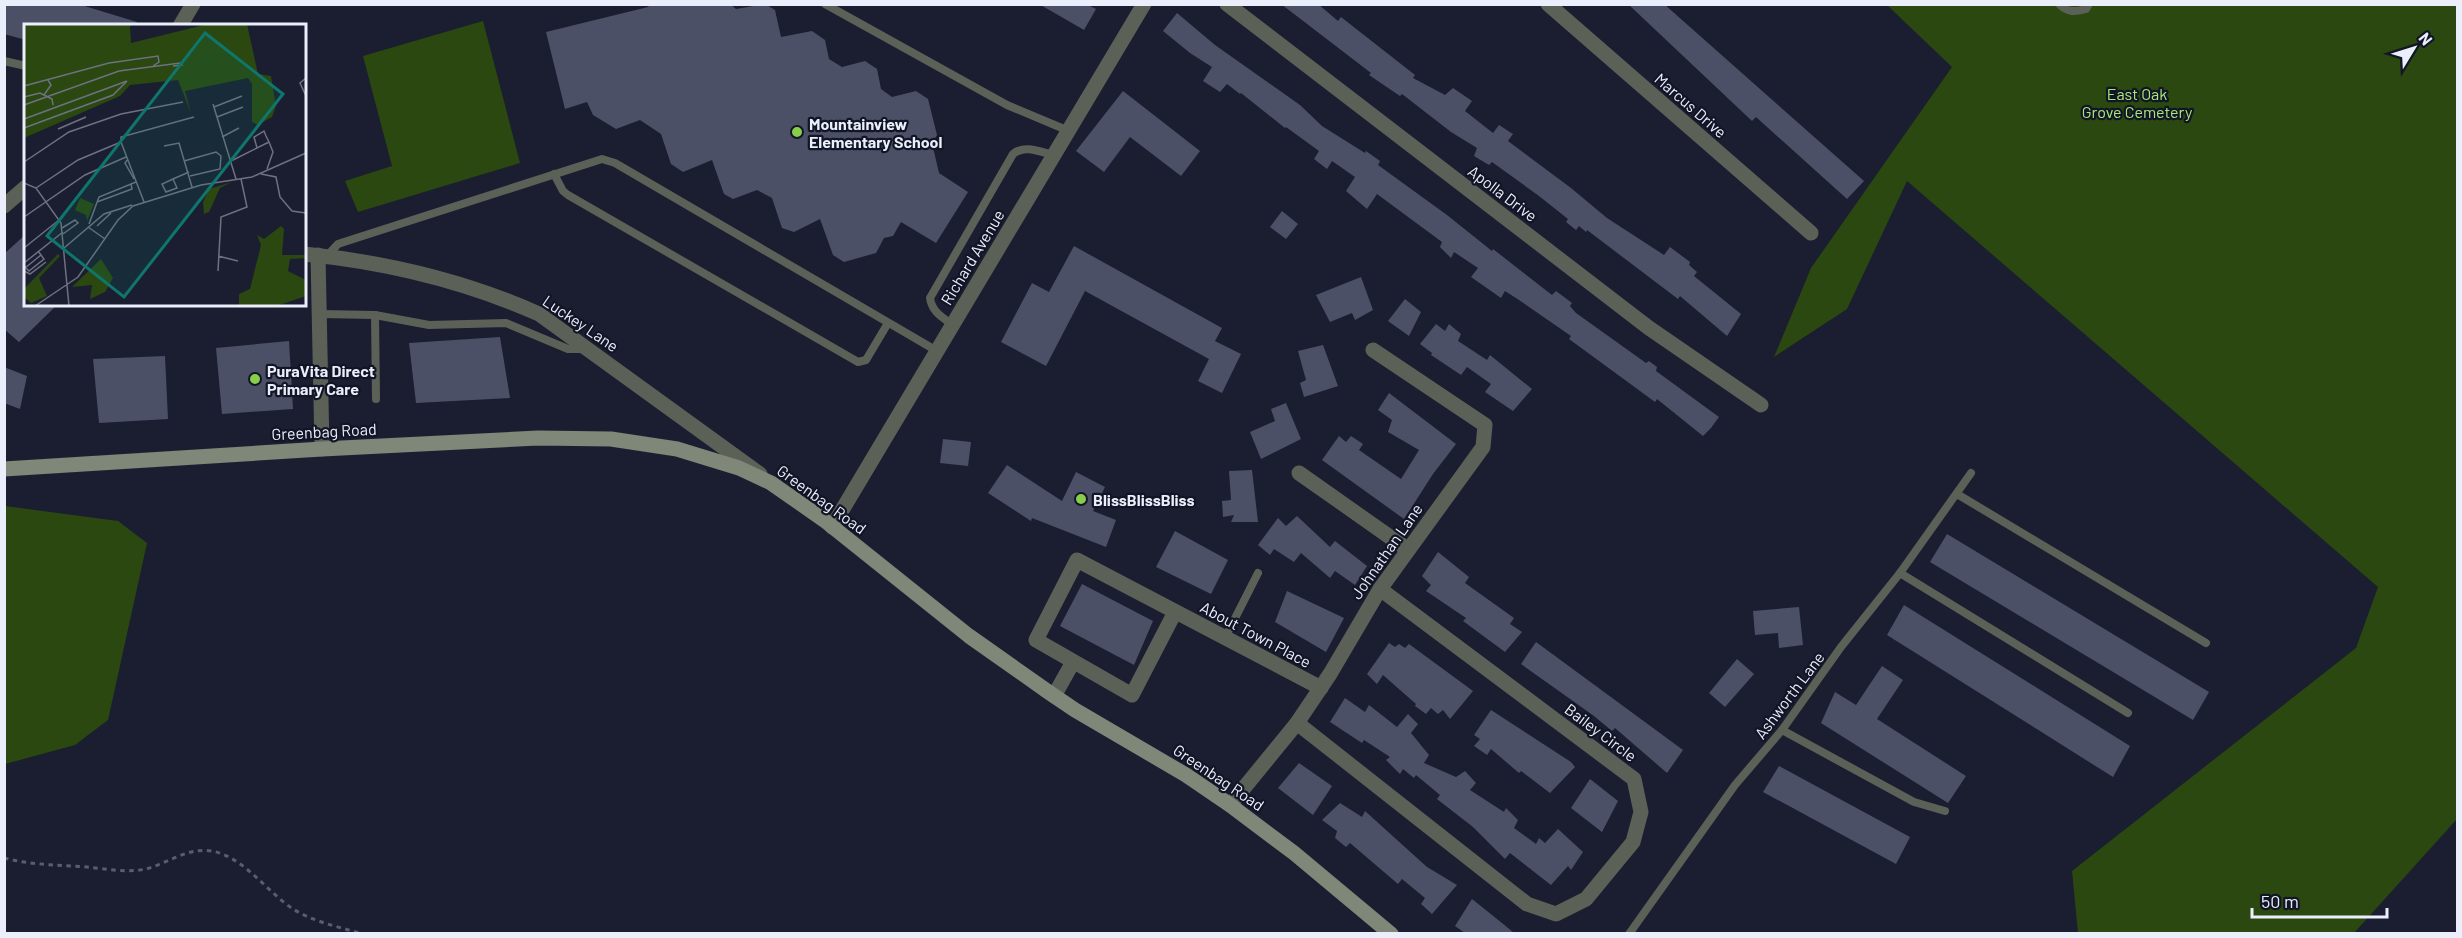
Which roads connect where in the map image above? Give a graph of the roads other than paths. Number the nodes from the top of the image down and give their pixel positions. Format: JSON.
{"nodes":[{"id":1,"x":193,"y":4,"type":"edge"},
{"id":2,"x":825,"y":4,"type":"edge"},
{"id":3,"x":1144,"y":4,"type":"edge"},
{"id":4,"x":1227,"y":4,"type":"edge"},
{"id":5,"x":1548,"y":4,"type":"edge"},
{"id":6,"x":2059,"y":4,"type":"edge"},
{"id":7,"x":2089,"y":4,"type":"edge"},
{"id":8,"x":181,"y":24,"type":"edge"},
{"id":9,"x":4,"y":61,"type":"edge"},
{"id":10,"x":24,"y":66,"type":"edge"},
{"id":11,"x":1069,"y":131,"type":"junction"},
{"id":12,"x":1054,"y":155,"type":"junction"},
{"id":13,"x":554,"y":174,"type":"junction"},
{"id":14,"x":23,"y":194,"type":"edge"},
{"id":15,"x":4,"y":206,"type":"edge"},
{"id":16,"x":1811,"y":233,"type":"dead end"},
{"id":17,"x":316,"y":255,"type":"edge"},
{"id":18,"x":319,"y":314,"type":"junction"},
{"id":19,"x":375,"y":315,"type":"junction"},
{"id":20,"x":888,"y":323,"type":"junction"},
{"id":21,"x":952,"y":325,"type":"junction"},
{"id":22,"x":588,"y":348,"type":"junction"},
{"id":23,"x":1373,"y":350,"type":"dead end"},
{"id":24,"x":937,"y":351,"type":"junction"},
{"id":25,"x":376,"y":399,"type":"dead end"},
{"id":26,"x":1761,"y":405,"type":"dead end"},
{"id":27,"x":322,"y":449,"type":"junction"},
{"id":28,"x":4,"y":469,"type":"edge"},
{"id":29,"x":1299,"y":473,"type":"dead end"},
{"id":30,"x":1971,"y":473,"type":"dead end"},
{"id":31,"x":771,"y":483,"type":"junction"},
{"id":32,"x":1957,"y":494,"type":"junction"},
{"id":33,"x":832,"y":527,"type":"junction"},
{"id":34,"x":1407,"y":549,"type":"junction"},
{"id":35,"x":1258,"y":573,"type":"dead end"},
{"id":36,"x":1900,"y":573,"type":"junction"},
{"id":37,"x":1380,"y":589,"type":"junction"},
{"id":38,"x":1175,"y":612,"type":"junction"},
{"id":39,"x":1225,"y":638,"type":"junction"},
{"id":40,"x":2206,"y":643,"type":"dead end"},
{"id":41,"x":1073,"y":662,"type":"junction"},
{"id":42,"x":1321,"y":688,"type":"junction"},
{"id":43,"x":1054,"y":696,"type":"junction"},
{"id":44,"x":2128,"y":713,"type":"dead end"},
{"id":45,"x":1297,"y":723,"type":"junction"},
{"id":46,"x":1782,"y":730,"type":"junction"},
{"id":47,"x":1230,"y":805,"type":"junction"},
{"id":48,"x":1945,"y":811,"type":"dead end"},
{"id":49,"x":1391,"y":933,"type":"edge"},
{"id":50,"x":1631,"y":933,"type":"edge"}],
"edges":[{"from":1,"to":8,"type":"street"},
{"from":2,"to":11,"type":"lane"},
{"from":3,"to":11,"type":"street","name":"Richard Avenue"},
{"from":4,"to":26,"type":"street","name":"Apolla Drive"},
{"from":5,"to":16,"type":"street","name":"Marcus Drive"},
{"from":6,"to":7,"type":"lane"},
{"from":9,"to":10,"type":"lane"},
{"from":11,"to":12,"type":"street","name":"Richard Avenue"},
{"from":12,"to":21,"type":"street","name":"Richard Avenue"},
{"from":12,"to":21,"type":"lane"},
{"from":13,"to":17,"type":"lane"},
{"from":13,"to":20,"type":"lane"},
{"from":13,"to":20,"type":"lane"},
{"from":14,"to":15,"type":"street"},
{"from":17,"to":18,"type":"street"},
{"from":17,"to":22,"type":"street","name":"Luckey Lane"},
{"from":18,"to":19,"type":"lane"},
{"from":18,"to":27,"type":"street"},
{"from":19,"to":22,"type":"lane"},
{"from":19,"to":25,"type":"lane"},
{"from":20,"to":24,"type":"lane"},
{"from":21,"to":24,"type":"street","name":"Richard Avenue"},
{"from":22,"to":31,"type":"street","name":"Luckey Lane"},
{"from":23,"to":34,"type":"street","name":"Johnathan Lane"},
{"from":24,"to":33,"type":"street","name":"Richard Avenue"},
{"from":27,"to":28,"type":"main road","name":"Greenbag Road"},
{"from":27,"to":31,"type":"main road","name":"Greenbag Road"},
{"from":29,"to":34,"type":"street"},
{"from":30,"to":32,"type":"lane","name":"Ashworth Lane"},
{"from":31,"to":33,"type":"main road","name":"Greenbag Road"},
{"from":32,"to":36,"type":"lane","name":"Ashworth Lane"},
{"from":32,"to":40,"type":"lane"},
{"from":33,"to":43,"type":"main road","name":"Greenbag Road"},
{"from":34,"to":37,"type":"street","name":"Johnathan Lane"},
{"from":35,"to":39,"type":"lane"},
{"from":36,"to":44,"type":"lane"},
{"from":36,"to":46,"type":"lane","name":"Ashworth Lane"},
{"from":37,"to":42,"type":"street","name":"Johnathan Lane"},
{"from":37,"to":45,"type":"street","name":"Bailey Circle"},
{"from":38,"to":39,"type":"street","name":"About Town Place"},
{"from":38,"to":41,"type":"street","name":"About Town Place"},
{"from":38,"to":41,"type":"street","name":"About Town Place"},
{"from":39,"to":42,"type":"street","name":"About Town Place"},
{"from":41,"to":43,"type":"street"},
{"from":42,"to":45,"type":"street","name":"Johnathan Lane"},
{"from":43,"to":47,"type":"main road","name":"Greenbag Road"},
{"from":45,"to":47,"type":"street","name":"Johnathan Lane"},
{"from":46,"to":48,"type":"lane"},
{"from":46,"to":50,"type":"lane","name":"Ashworth Lane"},
{"from":47,"to":49,"type":"main road","name":"Greenbag Road"}]}
